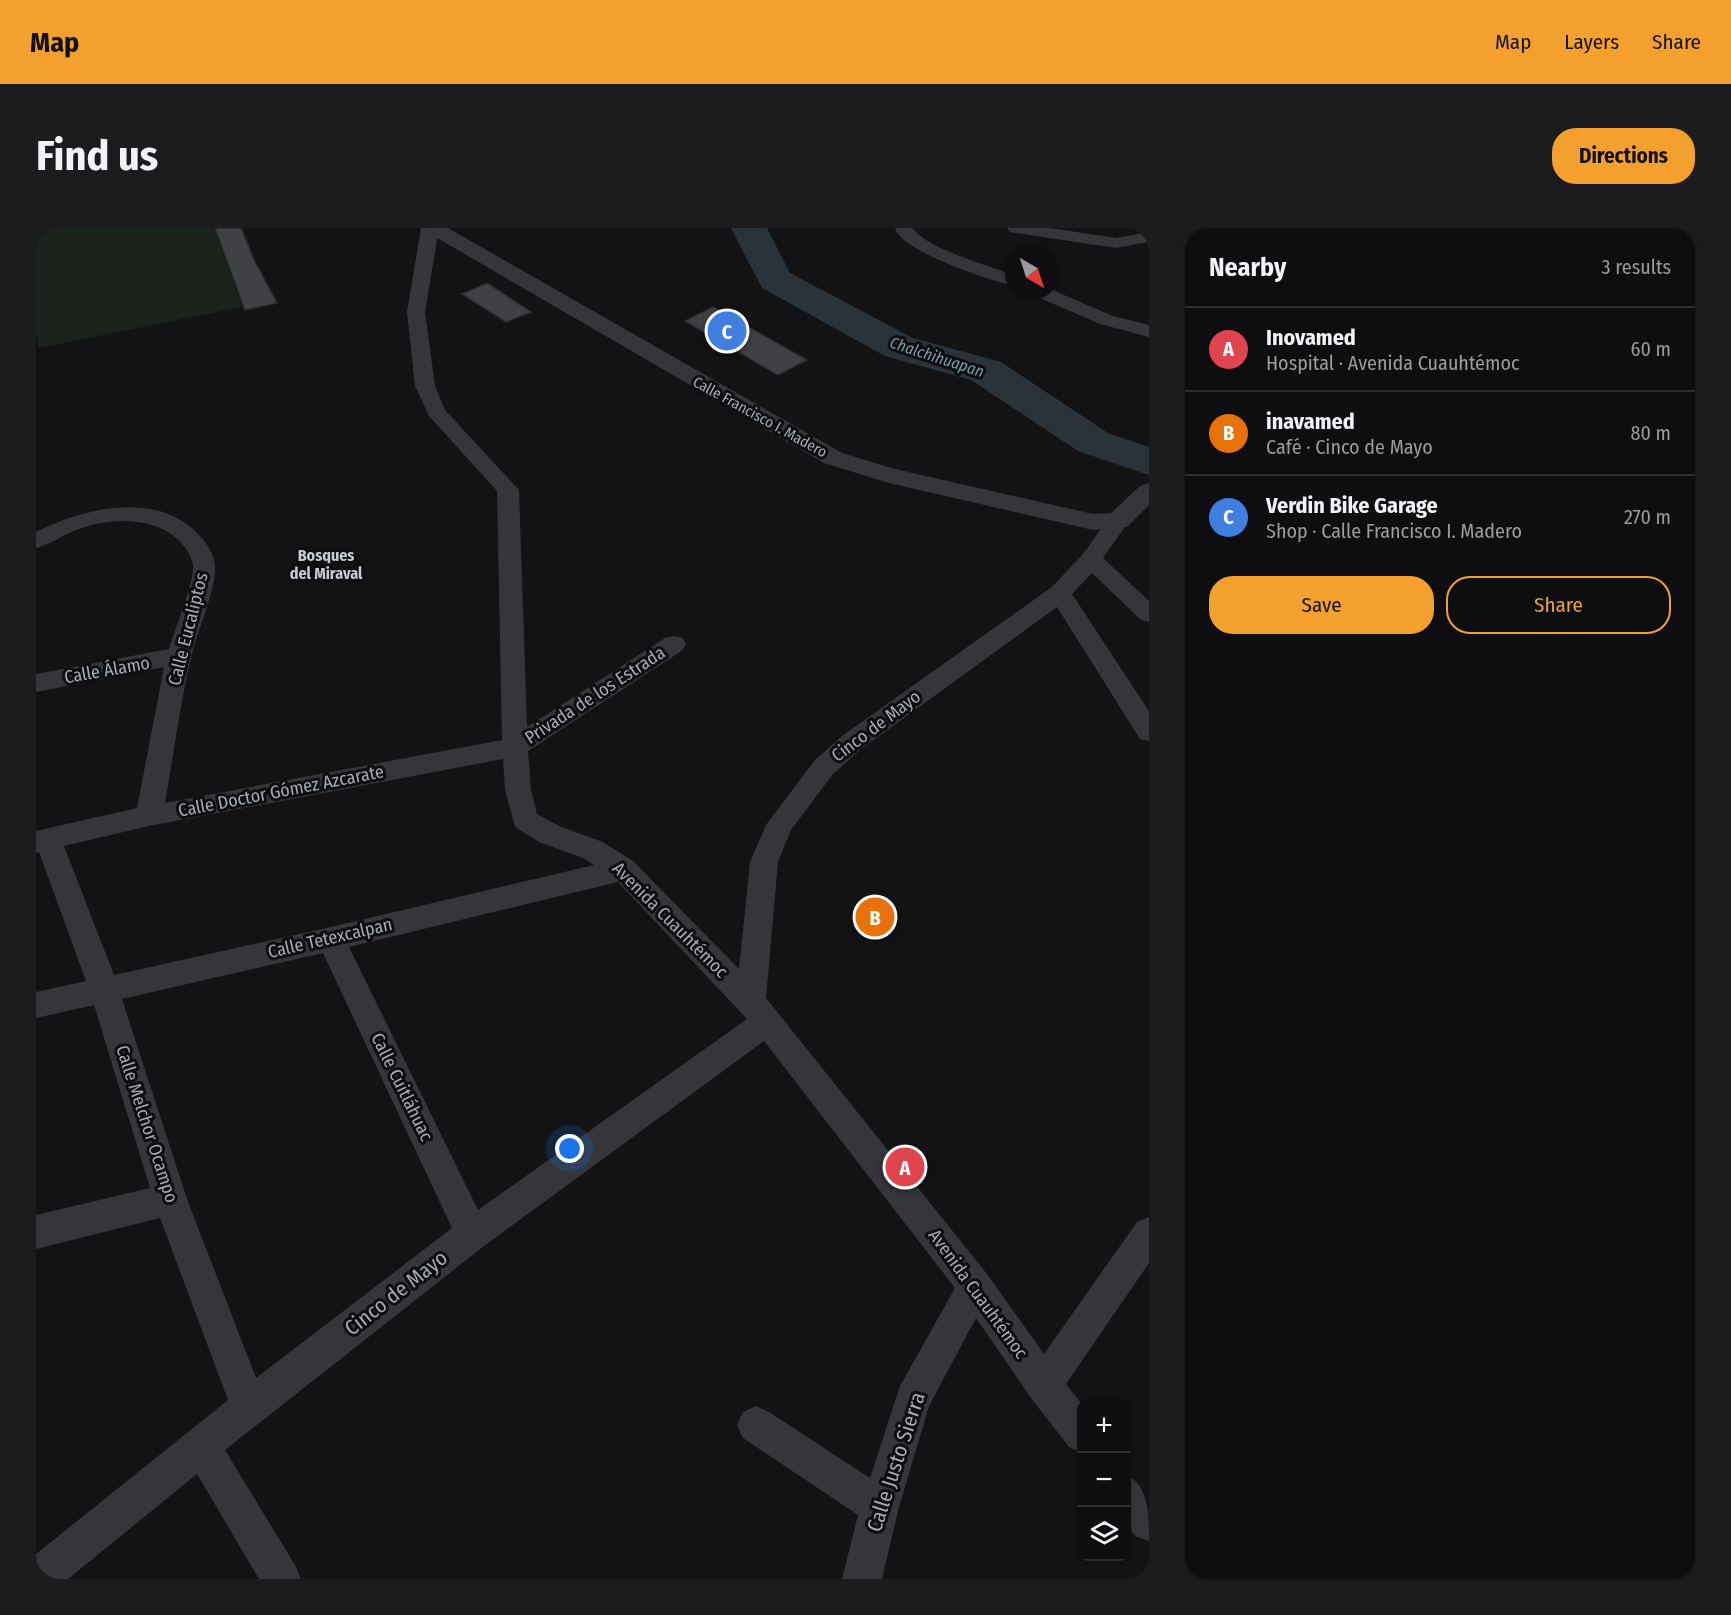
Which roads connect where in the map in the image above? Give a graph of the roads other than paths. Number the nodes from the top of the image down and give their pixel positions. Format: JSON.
{"nodes":[{"id":1,"x":432,"y":228,"type":"edge"},
{"id":2,"x":904,"y":228,"type":"edge"},
{"id":3,"x":1016,"y":228,"type":"edge"},
{"id":4,"x":1149,"y":237,"type":"edge"},
{"id":5,"x":1005,"y":278,"type":"edge"},
{"id":6,"x":1059,"y":300,"type":"edge"},
{"id":7,"x":1149,"y":331,"type":"edge"},
{"id":8,"x":1147,"y":493,"type":"edge"},
{"id":9,"x":1118,"y":521,"type":"junction"},
{"id":10,"x":36,"y":541,"type":"edge"},
{"id":11,"x":1091,"y":560,"type":"junction"},
{"id":12,"x":1060,"y":593,"type":"junction"},
{"id":13,"x":1149,"y":614,"type":"edge"},
{"id":14,"x":674,"y":644,"type":"dead end"},
{"id":15,"x":179,"y":656,"type":"junction"},
{"id":16,"x":36,"y":683,"type":"edge"},
{"id":17,"x":1149,"y":732,"type":"edge"},
{"id":18,"x":515,"y":747,"type":"junction"},
{"id":19,"x":149,"y":816,"type":"junction"},
{"id":20,"x":42,"y":841,"type":"edge"},
{"id":21,"x":623,"y":869,"type":"junction"},
{"id":22,"x":331,"y":939,"type":"junction"},
{"id":23,"x":104,"y":988,"type":"junction"},
{"id":24,"x":36,"y":1005,"type":"edge"},
{"id":25,"x":759,"y":1012,"type":"junction"},
{"id":26,"x":170,"y":1199,"type":"junction"},
{"id":27,"x":36,"y":1232,"type":"edge"},
{"id":28,"x":472,"y":1234,"type":"junction"},
{"id":29,"x":1149,"y":1234,"type":"edge"},
{"id":30,"x":975,"y":1286,"type":"junction"},
{"id":31,"x":1044,"y":1385,"type":"junction"},
{"id":32,"x":249,"y":1407,"type":"junction"},
{"id":33,"x":756,"y":1425,"type":"dead end"},
{"id":34,"x":1077,"y":1428,"type":"edge"},
{"id":35,"x":201,"y":1445,"type":"junction"},
{"id":36,"x":1131,"y":1499,"type":"edge"},
{"id":37,"x":880,"y":1507,"type":"junction"},
{"id":38,"x":1149,"y":1522,"type":"edge"},
{"id":39,"x":37,"y":1579,"type":"edge"},
{"id":40,"x":281,"y":1579,"type":"edge"},
{"id":41,"x":862,"y":1579,"type":"edge"}],
"edges":[{"from":1,"to":9,"type":"street","name":"Calle Francisco I. Madero"},
{"from":1,"to":18,"type":"street","name":"Avenida Cuauhtémoc"},
{"from":2,"to":5,"type":"street"},
{"from":3,"to":4,"type":"street"},
{"from":6,"to":7,"type":"street"},
{"from":8,"to":9,"type":"street"},
{"from":9,"to":11,"type":"street","name":"Cinco de Mayo"},
{"from":10,"to":15,"type":"street","name":"Calle Eucaliptos"},
{"from":11,"to":12,"type":"street","name":"Cinco de Mayo"},
{"from":11,"to":13,"type":"street"},
{"from":12,"to":17,"type":"street"},
{"from":12,"to":25,"type":"street","name":"Cinco de Mayo"},
{"from":14,"to":18,"type":"street","name":"Privada de los Estrada"},
{"from":15,"to":16,"type":"street","name":"Calle Álamo"},
{"from":15,"to":19,"type":"street","name":"Calle Eucaliptos"},
{"from":18,"to":19,"type":"street","name":"Calle Doctor Gómez Azcarate"},
{"from":18,"to":21,"type":"street","name":"Avenida Cuauhtémoc"},
{"from":19,"to":20,"type":"street","name":"Calle Doctor Gómez Azcarate"},
{"from":20,"to":23,"type":"street","name":"Calle Melchor Ocampo"},
{"from":21,"to":22,"type":"street","name":"Calle Tetexcalpan"},
{"from":21,"to":25,"type":"street","name":"Avenida Cuauhtémoc"},
{"from":22,"to":23,"type":"street","name":"Calle Tetexcalpan"},
{"from":22,"to":28,"type":"street","name":"Calle Cuitláhuac"},
{"from":23,"to":24,"type":"street","name":"Calle Tetexcalpan"},
{"from":23,"to":26,"type":"street","name":"Calle Melchor Ocampo"},
{"from":25,"to":28,"type":"street","name":"Cinco de Mayo"},
{"from":25,"to":30,"type":"street","name":"Avenida Cuauhtémoc"},
{"from":26,"to":27,"type":"street"},
{"from":26,"to":32,"type":"street","name":"Calle Melchor Ocampo"},
{"from":28,"to":32,"type":"street","name":"Cinco de Mayo"},
{"from":29,"to":31,"type":"street"},
{"from":30,"to":31,"type":"street","name":"Avenida Cuauhtémoc"},
{"from":30,"to":37,"type":"street","name":"Calle Justo Sierra"},
{"from":31,"to":34,"type":"street","name":"Avenida Cuauhtémoc"},
{"from":32,"to":35,"type":"street","name":"Cinco de Mayo"},
{"from":33,"to":37,"type":"street"},
{"from":35,"to":39,"type":"street","name":"Cinco de Mayo"},
{"from":35,"to":40,"type":"street"},
{"from":36,"to":38,"type":"street"},
{"from":37,"to":41,"type":"street","name":"Calle Justo Sierra"}]}
